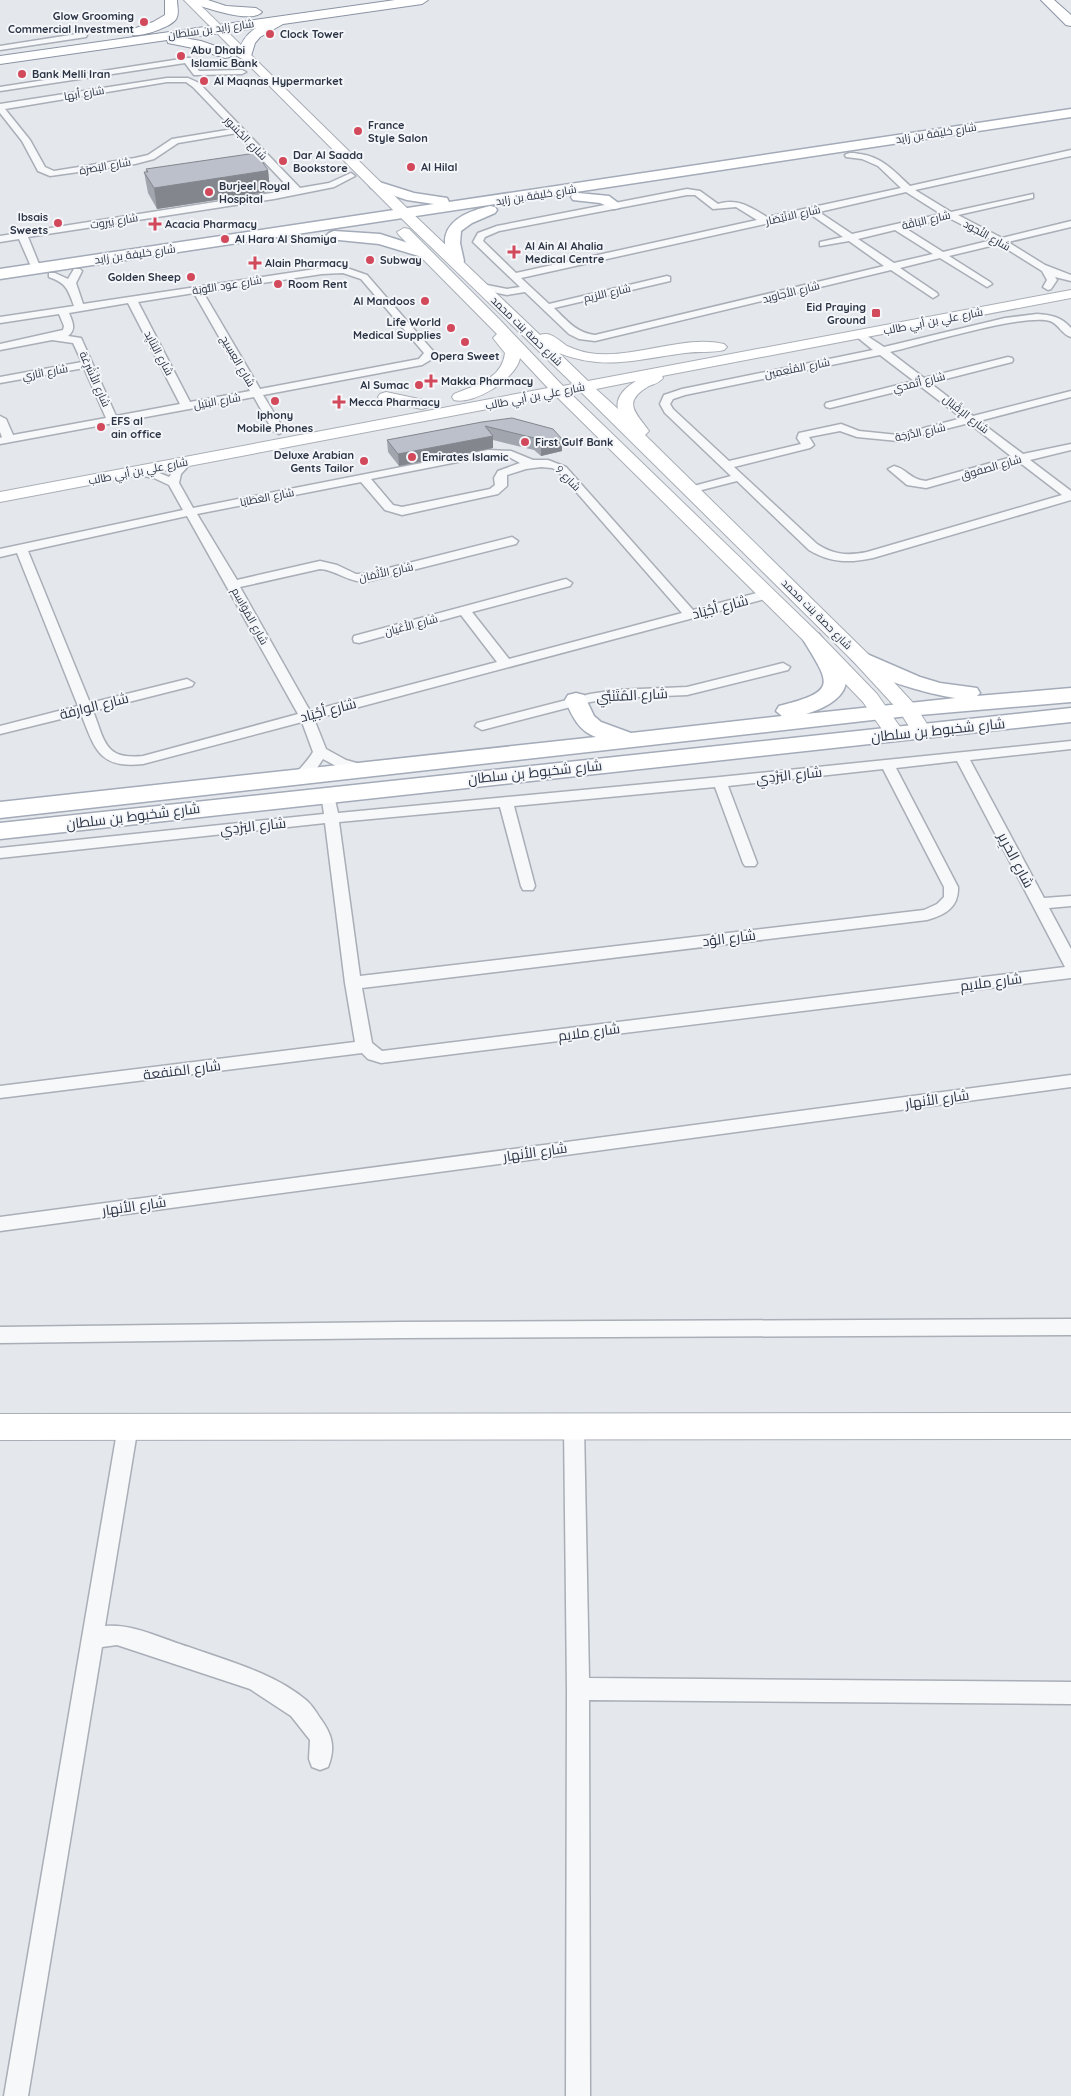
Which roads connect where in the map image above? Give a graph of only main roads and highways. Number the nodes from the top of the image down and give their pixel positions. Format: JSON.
{"nodes":[{"id":1,"x":172,"y":0,"type":"edge"},
{"id":2,"x":189,"y":0,"type":"edge"},
{"id":3,"x":196,"y":0,"type":"edge"},
{"id":4,"x":378,"y":0,"type":"edge"},
{"id":5,"x":422,"y":0,"type":"edge"},
{"id":6,"x":1047,"y":0,"type":"edge"},
{"id":7,"x":345,"y":5,"type":"junction"},
{"id":8,"x":296,"y":17,"type":"junction"},
{"id":9,"x":1071,"y":22,"type":"edge"},
{"id":10,"x":207,"y":26,"type":"junction"},
{"id":11,"x":130,"y":34,"type":"junction"},
{"id":12,"x":84,"y":35,"type":"road end"},
{"id":13,"x":104,"y":38,"type":"junction"},
{"id":14,"x":70,"y":50,"type":"junction"},
{"id":15,"x":0,"y":54,"type":"edge"},
{"id":16,"x":225,"y":54,"type":"junction"},
{"id":17,"x":0,"y":60,"type":"edge"},
{"id":18,"x":237,"y":67,"type":"junction"},
{"id":19,"x":252,"y":81,"type":"dead end"},
{"id":20,"x":1071,"y":112,"type":"edge"},
{"id":21,"x":1071,"y":123,"type":"edge"},
{"id":22,"x":297,"y":125,"type":"dead end"},
{"id":23,"x":639,"y":188,"type":"junction"},
{"id":24,"x":365,"y":193,"type":"junction"},
{"id":25,"x":578,"y":197,"type":"junction"},
{"id":26,"x":480,"y":203,"type":"junction"},
{"id":27,"x":496,"y":209,"type":"junction"},
{"id":28,"x":401,"y":218,"type":"junction"},
{"id":29,"x":310,"y":232,"type":"junction"},
{"id":30,"x":246,"y":246,"type":"junction"},
{"id":31,"x":422,"y":252,"type":"junction"},
{"id":32,"x":233,"y":256,"type":"dead end"},
{"id":33,"x":456,"y":261,"type":"junction"},
{"id":34,"x":442,"y":272,"type":"junction"},
{"id":35,"x":0,"y":274,"type":"edge"},
{"id":36,"x":0,"y":283,"type":"edge"},
{"id":37,"x":1071,"y":283,"type":"edge"},
{"id":38,"x":433,"y":285,"type":"dead end"},
{"id":39,"x":1071,"y":294,"type":"edge"},
{"id":40,"x":506,"y":310,"type":"junction"},
{"id":41,"x":470,"y":318,"type":"dead end"},
{"id":42,"x":495,"y":323,"type":"junction"},
{"id":43,"x":722,"y":354,"type":"junction"},
{"id":44,"x":578,"y":381,"type":"junction"},
{"id":45,"x":554,"y":385,"type":"junction"},
{"id":46,"x":460,"y":396,"type":"junction"},
{"id":47,"x":386,"y":397,"type":"dead end"},
{"id":48,"x":422,"y":404,"type":"junction"},
{"id":49,"x":411,"y":419,"type":"junction"},
{"id":50,"x":616,"y":446,"type":"junction"},
{"id":51,"x":654,"y":453,"type":"junction"},
{"id":52,"x":0,"y":483,"type":"edge"},
{"id":53,"x":0,"y":497,"type":"edge"},
{"id":54,"x":812,"y":638,"type":"junction"},
{"id":55,"x":860,"y":657,"type":"junction"},
{"id":56,"x":1069,"y":702,"type":"edge"},
{"id":57,"x":908,"y":709,"type":"junction"},
{"id":58,"x":881,"y":712,"type":"junction"},
{"id":59,"x":954,"y":728,"type":"junction"},
{"id":60,"x":702,"y":732,"type":"junction"},
{"id":61,"x":922,"y":732,"type":"junction"},
{"id":62,"x":895,"y":734,"type":"junction"},
{"id":63,"x":632,"y":740,"type":"junction"},
{"id":64,"x":556,"y":749,"type":"junction"},
{"id":65,"x":0,"y":810,"type":"edge"},
{"id":66,"x":0,"y":831,"type":"edge"},
{"id":67,"x":1071,"y":1426,"type":"edge"},
{"id":68,"x":0,"y":1427,"type":"edge"}],
"edges":[{"from":1,"to":10,"type":"main road","name":"شارع حصة بنت محمد"},
{"from":1,"to":11,"type":"highway"},
{"from":2,"to":10,"type":"main road","name":"شارع حصة بنت محمد"},
{"from":3,"to":7,"type":"highway"},
{"from":4,"to":7,"type":"highway","name":"شارع زايد بن سلطان"},
{"from":5,"to":8,"type":"highway","name":"شارع زايد بن سلطان"},
{"from":6,"to":9,"type":"highway"},
{"from":7,"to":10,"type":"highway","name":"شارع زايد بن سلطان"},
{"from":8,"to":10,"type":"highway","name":"شارع زايد بن سلطان"},
{"from":8,"to":18,"type":"highway"},
{"from":10,"to":11,"type":"highway","name":"شارع زايد بن سلطان"},
{"from":10,"to":14,"type":"highway","name":"شارع زايد بن سلطان"},
{"from":10,"to":16,"type":"main road","name":"شارع حصة بنت محمد"},
{"from":10,"to":18,"type":"main road","name":"شارع حصة بنت محمد"},
{"from":11,"to":13,"type":"highway","name":"شارع زايد بن سلطان"},
{"from":12,"to":13,"type":"highway"},
{"from":13,"to":15,"type":"highway","name":"شارع زايد بن سلطان"},
{"from":14,"to":16,"type":"highway"},
{"from":14,"to":17,"type":"highway","name":"شارع زايد بن سلطان"},
{"from":16,"to":18,"type":"main road","name":"شارع حصة بنت محمد"},
{"from":18,"to":19,"type":"main road","name":"شارع حصة بنت محمد"},
{"from":18,"to":24,"type":"main road","name":"شارع حصة بنت محمد"},
{"from":20,"to":26,"type":"main road","name":"شارع خليفة بن زايد"},
{"from":21,"to":23,"type":"main road","name":"شارع خليفة بن زايد"},
{"from":22,"to":24,"type":"main road","name":"شارع حصة بنت محمد"},
{"from":23,"to":25,"type":"main road","name":"شارع خليفة بن زايد"},
{"from":23,"to":25,"type":"main road"},
{"from":24,"to":26,"type":"main road"},
{"from":24,"to":28,"type":"main road","name":"شارع حصة بنت محمد"},
{"from":24,"to":29,"type":"main road"},
{"from":25,"to":27,"type":"main road","name":"شارع خليفة بن زايد"},
{"from":26,"to":28,"type":"main road","name":"شارع خليفة بن زايد"},
{"from":27,"to":28,"type":"main road","name":"شارع خليفة بن زايد"},
{"from":27,"to":33,"type":"main road"},
{"from":28,"to":29,"type":"main road","name":"شارع خليفة بن زايد"},
{"from":28,"to":31,"type":"main road","name":"شارع حصة بنت محمد"},
{"from":28,"to":33,"type":"main road","name":"شارع حصة بنت محمد"},
{"from":29,"to":30,"type":"main road","name":"شارع خليفة بن زايد"},
{"from":29,"to":31,"type":"main road"},
{"from":29,"to":35,"type":"main road","name":"شارع خليفة بن زايد"},
{"from":30,"to":32,"type":"main road"},
{"from":30,"to":36,"type":"main road","name":"شارع خليفة بن زايد"},
{"from":31,"to":34,"type":"main road","name":"شارع حصة بنت محمد"},
{"from":33,"to":40,"type":"main road","name":"شارع حصة بنت محمد"},
{"from":34,"to":38,"type":"main road"},
{"from":34,"to":42,"type":"main road","name":"شارع حصة بنت محمد"},
{"from":37,"to":43,"type":"main road","name":"شارع علي بن أبي طالب"},
{"from":39,"to":43,"type":"main road","name":"شارع علي بن أبي طالب"},
{"from":40,"to":43,"type":"main road"},
{"from":40,"to":44,"type":"main road","name":"شارع حصة بنت محمد"},
{"from":41,"to":42,"type":"main road"},
{"from":42,"to":45,"type":"main road","name":"شارع حصة بنت محمد"},
{"from":42,"to":46,"type":"main road"},
{"from":43,"to":44,"type":"main road","name":"شارع علي بن أبي طالب"},
{"from":43,"to":51,"type":"main road"},
{"from":44,"to":45,"type":"main road","name":"شارع علي بن أبي طالب"},
{"from":44,"to":51,"type":"main road","name":"شارع حصة بنت محمد"},
{"from":45,"to":46,"type":"main road","name":"شارع علي بن أبي طالب"},
{"from":45,"to":49,"type":"main road","name":"شارع علي بن أبي طالب"},
{"from":45,"to":50,"type":"main road","name":"شارع حصة بنت محمد"},
{"from":46,"to":48,"type":"main road","name":"شارع علي بن أبي طالب"},
{"from":47,"to":48,"type":"main road"},
{"from":48,"to":52,"type":"main road","name":"شارع علي بن أبي طالب"},
{"from":49,"to":50,"type":"main road"},
{"from":49,"to":53,"type":"main road","name":"شارع علي بن أبي طالب"},
{"from":50,"to":54,"type":"main road","name":"شارع حصة بنت محمد"},
{"from":51,"to":55,"type":"main road","name":"شارع حصة بنت محمد"},
{"from":54,"to":58,"type":"main road","name":"شارع حصة بنت محمد"},
{"from":54,"to":60,"type":"main road"},
{"from":55,"to":56,"type":"main road"},
{"from":55,"to":57,"type":"main road","name":"شارع حصة بنت محمد"},
{"from":56,"to":57,"type":"main road","name":"شارع شخبوط بن سلطان"},
{"from":56,"to":59,"type":"main road","name":"شارع شخبوط بن سلطان"},
{"from":56,"to":59,"type":"main road"},
{"from":57,"to":58,"type":"main road","name":"شارع شخبوط بن سلطان"},
{"from":57,"to":61,"type":"main road","name":"شارع حصة بنت محمد"},
{"from":58,"to":60,"type":"main road","name":"شارع شخبوط بن سلطان"},
{"from":58,"to":62,"type":"main road","name":"شارع حصة بنت محمد"},
{"from":59,"to":61,"type":"main road","name":"شارع شخبوط بن سلطان"},
{"from":60,"to":63,"type":"main road","name":"شارع شخبوط بن سلطان"},
{"from":61,"to":62,"type":"main road","name":"شارع شخبوط بن سلطان"},
{"from":62,"to":66,"type":"main road","name":"شارع شخبوط بن سلطان"},
{"from":63,"to":64,"type":"main road","name":"شارع شخبوط بن سلطان"},
{"from":63,"to":64,"type":"main road"},
{"from":64,"to":65,"type":"main road","name":"شارع شخبوط بن سلطان"},
{"from":67,"to":68,"type":"main road"}]}
